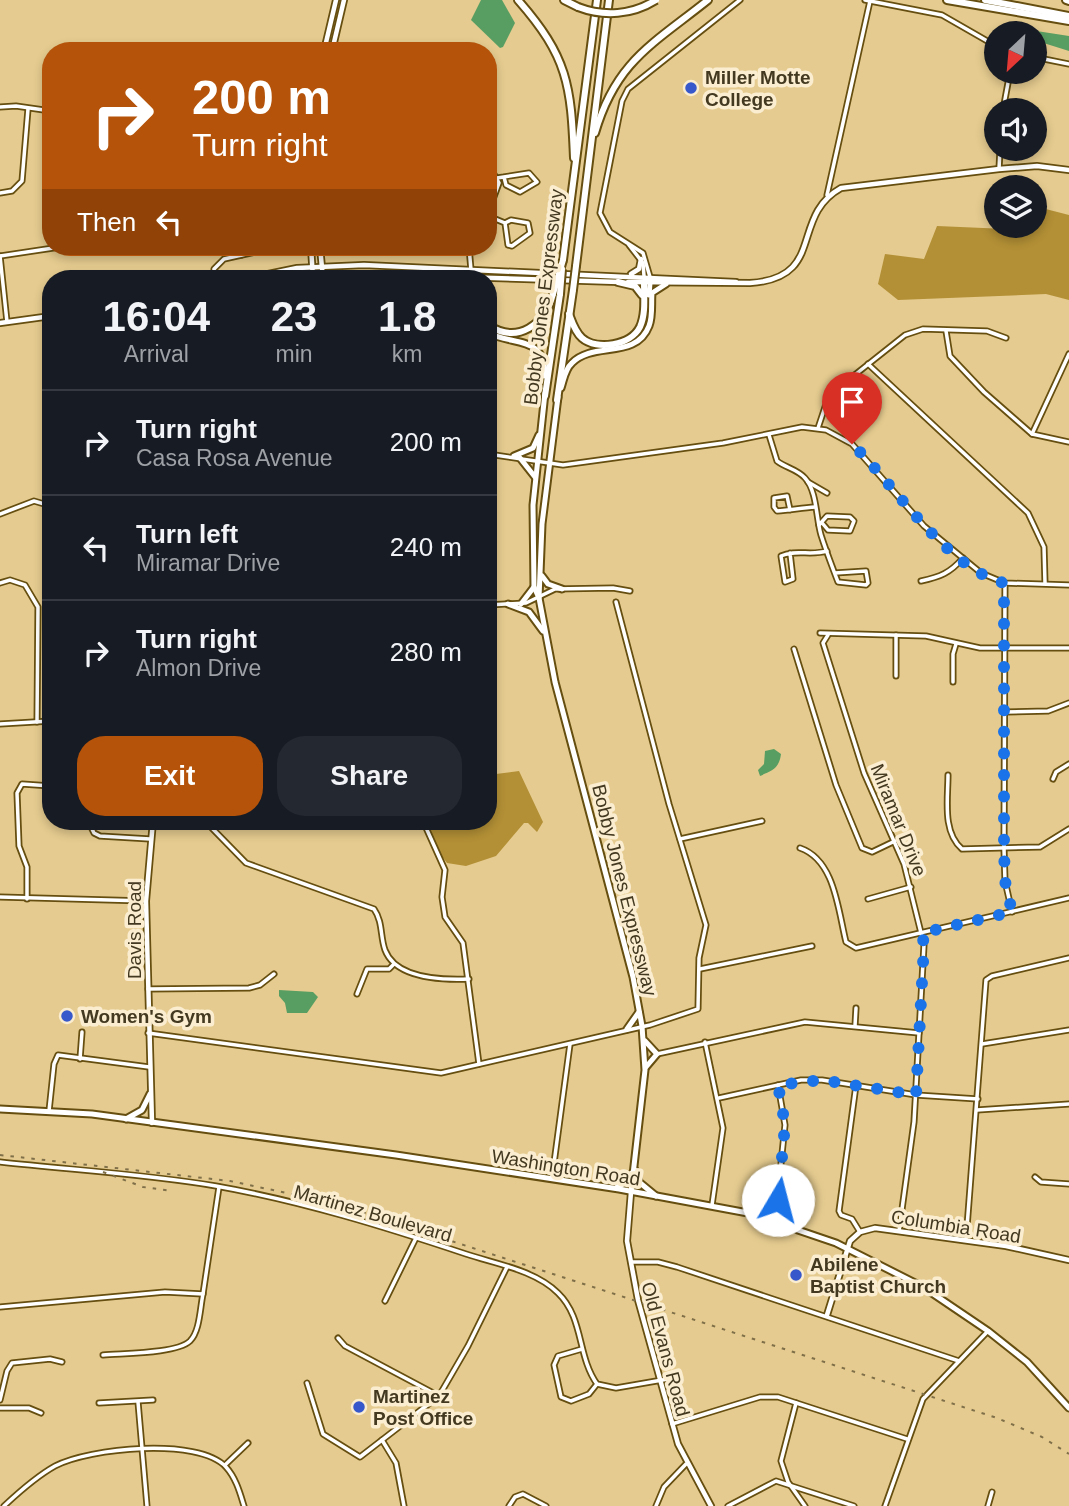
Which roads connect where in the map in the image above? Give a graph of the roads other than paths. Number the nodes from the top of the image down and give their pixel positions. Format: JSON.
{"nodes":[{"id":1,"x":336,"y":0,"type":"edge"},
{"id":2,"x":344,"y":0,"type":"edge"},
{"id":3,"x":518,"y":0,"type":"edge"},
{"id":4,"x":564,"y":0,"type":"edge"},
{"id":5,"x":597,"y":0,"type":"edge"},
{"id":6,"x":609,"y":0,"type":"edge"},
{"id":7,"x":656,"y":0,"type":"edge"},
{"id":8,"x":708,"y":0,"type":"edge"},
{"id":9,"x":740,"y":0,"type":"edge"},
{"id":10,"x":867,"y":0,"type":"edge"},
{"id":11,"x":947,"y":0,"type":"edge"},
{"id":12,"x":985,"y":0,"type":"edge"},
{"id":13,"x":1069,"y":18,"type":"edge"},
{"id":14,"x":984,"y":39,"type":"edge"},
{"id":15,"x":326,"y":42,"type":"edge"},
{"id":16,"x":334,"y":42,"type":"edge"},
{"id":17,"x":1047,"y":60,"type":"edge"},
{"id":18,"x":1069,"y":64,"type":"edge"},
{"id":19,"x":0,"y":107,"type":"edge"},
{"id":20,"x":28,"y":109,"type":"junction"},
{"id":21,"x":42,"y":110,"type":"edge"},
{"id":22,"x":591,"y":148,"type":"junction"},
{"id":23,"x":999,"y":161,"type":"edge"},
{"id":24,"x":575,"y":169,"type":"junction"},
{"id":25,"x":999,"y":169,"type":"junction"},
{"id":26,"x":1069,"y":170,"type":"edge"},
{"id":27,"x":504,"y":177,"type":"junction"},
{"id":28,"x":497,"y":178,"type":"joint"},
{"id":29,"x":497,"y":189,"type":"edge"},
{"id":30,"x":0,"y":193,"type":"edge"},
{"id":31,"x":827,"y":195,"type":"junction"},
{"id":32,"x":497,"y":219,"type":"edge"},
{"id":33,"x":505,"y":223,"type":"junction"},
{"id":34,"x":625,"y":241,"type":"junction"},
{"id":35,"x":42,"y":250,"type":"edge"},
{"id":36,"x":0,"y":256,"type":"edge"},
{"id":37,"x":237,"y":256,"type":"edge"},
{"id":38,"x":311,"y":256,"type":"edge"},
{"id":39,"x":321,"y":256,"type":"edge"},
{"id":40,"x":641,"y":259,"type":"junction"},
{"id":41,"x":322,"y":265,"type":"junction"},
{"id":42,"x":312,"y":266,"type":"junction"},
{"id":43,"x":214,"y":270,"type":"edge"},
{"id":44,"x":291,"y":270,"type":"edge"},
{"id":45,"x":312,"y":270,"type":"edge"},
{"id":46,"x":322,"y":270,"type":"edge"},
{"id":47,"x":390,"y":270,"type":"edge"},
{"id":48,"x":497,"y":277,"type":"edge"},
{"id":49,"x":617,"y":279,"type":"junction"},
{"id":50,"x":647,"y":280,"type":"junction"},
{"id":51,"x":741,"y":283,"type":"junction"},
{"id":52,"x":666,"y":284,"type":"junction"},
{"id":53,"x":556,"y":294,"type":"junction"},
{"id":54,"x":643,"y":300,"type":"junction"},
{"id":55,"x":569,"y":314,"type":"junction"},
{"id":56,"x":42,"y":317,"type":"edge"},
{"id":57,"x":7,"y":322,"type":"junction"},
{"id":58,"x":0,"y":323,"type":"edge"},
{"id":59,"x":497,"y":330,"type":"edge"},
{"id":60,"x":946,"y":331,"type":"junction"},
{"id":61,"x":497,"y":336,"type":"edge"},
{"id":62,"x":1006,"y":338,"type":"dead end"},
{"id":63,"x":641,"y":339,"type":"junction"},
{"id":64,"x":1069,"y":354,"type":"edge"},
{"id":65,"x":868,"y":364,"type":"junction"},
{"id":66,"x":545,"y":396,"type":"junction"},
{"id":67,"x":557,"y":400,"type":"junction"},
{"id":68,"x":818,"y":428,"type":"junction"},
{"id":69,"x":542,"y":429,"type":"junction"},
{"id":70,"x":1032,"y":434,"type":"junction"},
{"id":71,"x":769,"y":435,"type":"junction"},
{"id":72,"x":1069,"y":442,"type":"edge"},
{"id":73,"x":497,"y":455,"type":"edge"},
{"id":74,"x":517,"y":457,"type":"junction"},
{"id":75,"x":538,"y":461,"type":"junction"},
{"id":76,"x":550,"y":464,"type":"junction"},
{"id":77,"x":536,"y":478,"type":"junction"},
{"id":78,"x":808,"y":482,"type":"junction"},
{"id":79,"x":827,"y":493,"type":"dead end"},
{"id":80,"x":42,"y":502,"type":"edge"},
{"id":81,"x":815,"y":507,"type":"junction"},
{"id":82,"x":790,"y":510,"type":"junction"},
{"id":83,"x":0,"y":514,"type":"edge"},
{"id":84,"x":821,"y":524,"type":"junction"},
{"id":85,"x":827,"y":551,"type":"junction"},
{"id":86,"x":790,"y":553,"type":"junction"},
{"id":87,"x":963,"y":558,"type":"junction"},
{"id":88,"x":541,"y":573,"type":"junction"},
{"id":89,"x":835,"y":573,"type":"junction"},
{"id":90,"x":921,"y":581,"type":"dead end"},
{"id":91,"x":0,"y":583,"type":"edge"},
{"id":92,"x":1004,"y":583,"type":"junction"},
{"id":93,"x":1045,"y":584,"type":"junction"},
{"id":94,"x":1069,"y":585,"type":"edge"},
{"id":95,"x":534,"y":587,"type":"junction"},
{"id":96,"x":562,"y":589,"type":"junction"},
{"id":97,"x":630,"y":590,"type":"dead end"},
{"id":98,"x":539,"y":598,"type":"junction"},
{"id":99,"x":616,"y":601,"type":"dead end"},
{"id":100,"x":508,"y":604,"type":"junction"},
{"id":101,"x":521,"y":604,"type":"junction"},
{"id":102,"x":497,"y":605,"type":"edge"},
{"id":103,"x":820,"y":633,"type":"dead end"},
{"id":104,"x":545,"y":634,"type":"junction"},
{"id":105,"x":828,"y":635,"type":"junction"},
{"id":106,"x":896,"y":635,"type":"junction"},
{"id":107,"x":956,"y":644,"type":"junction"},
{"id":108,"x":1005,"y":647,"type":"junction"},
{"id":109,"x":1069,"y":648,"type":"edge"},
{"id":110,"x":794,"y":649,"type":"dead end"},
{"id":111,"x":896,"y":676,"type":"dead end"},
{"id":112,"x":953,"y":682,"type":"dead end"},
{"id":113,"x":1069,"y":703,"type":"edge"},
{"id":114,"x":1006,"y":712,"type":"junction"},
{"id":115,"x":37,"y":722,"type":"junction"},
{"id":116,"x":42,"y":722,"type":"edge"},
{"id":117,"x":0,"y":724,"type":"edge"},
{"id":118,"x":1069,"y":764,"type":"edge"},
{"id":119,"x":948,"y":775,"type":"dead end"},
{"id":120,"x":1054,"y":779,"type":"dead end"},
{"id":121,"x":42,"y":785,"type":"edge"},
{"id":122,"x":762,"y":821,"type":"dead end"},
{"id":123,"x":1069,"y":829,"type":"edge"},
{"id":124,"x":92,"y":830,"type":"edge"},
{"id":125,"x":152,"y":830,"type":"edge"},
{"id":126,"x":214,"y":830,"type":"edge"},
{"id":127,"x":427,"y":830,"type":"edge"},
{"id":128,"x":150,"y":839,"type":"junction"},
{"id":129,"x":680,"y":839,"type":"junction"},
{"id":130,"x":895,"y":841,"type":"junction"},
{"id":131,"x":800,"y":848,"type":"dead end"},
{"id":132,"x":1004,"y":849,"type":"junction"},
{"id":133,"x":911,"y":887,"type":"junction"},
{"id":134,"x":0,"y":897,"type":"edge"},
{"id":135,"x":1069,"y":898,"type":"edge"},
{"id":136,"x":27,"y":899,"type":"junction"},
{"id":137,"x":868,"y":899,"type":"dead end"},
{"id":138,"x":146,"y":901,"type":"junction"},
{"id":139,"x":1012,"y":912,"type":"junction"},
{"id":140,"x":922,"y":933,"type":"junction"},
{"id":141,"x":812,"y":946,"type":"dead end"},
{"id":142,"x":1069,"y":958,"type":"edge"},
{"id":143,"x":395,"y":964,"type":"junction"},
{"id":144,"x":700,"y":969,"type":"junction"},
{"id":145,"x":274,"y":974,"type":"dead end"},
{"id":146,"x":469,"y":979,"type":"junction"},
{"id":147,"x":148,"y":989,"type":"junction"},
{"id":148,"x":357,"y":994,"type":"dead end"},
{"id":149,"x":856,"y":1008,"type":"dead end"},
{"id":150,"x":639,"y":1012,"type":"junction"},
{"id":151,"x":642,"y":1026,"type":"junction"},
{"id":152,"x":855,"y":1026,"type":"junction"},
{"id":153,"x":627,"y":1029,"type":"junction"},
{"id":154,"x":1069,"y":1030,"type":"edge"},
{"id":155,"x":82,"y":1032,"type":"dead end"},
{"id":156,"x":148,"y":1033,"type":"junction"},
{"id":157,"x":919,"y":1033,"type":"junction"},
{"id":158,"x":643,"y":1038,"type":"junction"},
{"id":159,"x":705,"y":1042,"type":"junction"},
{"id":160,"x":570,"y":1043,"type":"junction"},
{"id":161,"x":982,"y":1044,"type":"junction"},
{"id":162,"x":657,"y":1054,"type":"junction"},
{"id":163,"x":80,"y":1059,"type":"junction"},
{"id":164,"x":479,"y":1064,"type":"junction"},
{"id":165,"x":149,"y":1067,"type":"junction"},
{"id":166,"x":645,"y":1070,"type":"junction"},
{"id":167,"x":856,"y":1084,"type":"junction"},
{"id":168,"x":778,"y":1085,"type":"junction"},
{"id":169,"x":150,"y":1094,"type":"junction"},
{"id":170,"x":916,"y":1095,"type":"junction"},
{"id":171,"x":719,"y":1098,"type":"junction"},
{"id":172,"x":978,"y":1099,"type":"junction"},
{"id":173,"x":1069,"y":1104,"type":"edge"},
{"id":174,"x":0,"y":1109,"type":"edge"},
{"id":175,"x":977,"y":1111,"type":"junction"},
{"id":176,"x":49,"y":1112,"type":"junction"},
{"id":177,"x":126,"y":1119,"type":"junction"},
{"id":178,"x":152,"y":1123,"type":"junction"},
{"id":179,"x":0,"y":1162,"type":"edge"},
{"id":180,"x":634,"y":1167,"type":"junction"},
{"id":181,"x":1035,"y":1177,"type":"dead end"},
{"id":182,"x":551,"y":1180,"type":"junction"},
{"id":183,"x":1069,"y":1184,"type":"edge"},
{"id":184,"x":219,"y":1187,"type":"junction"},
{"id":185,"x":614,"y":1188,"type":"junction"},
{"id":186,"x":631,"y":1192,"type":"junction"},
{"id":187,"x":658,"y":1197,"type":"junction"},
{"id":188,"x":712,"y":1205,"type":"junction"},
{"id":189,"x":775,"y":1221,"type":"junction"},
{"id":190,"x":899,"y":1231,"type":"junction"},
{"id":191,"x":860,"y":1232,"type":"junction"},
{"id":192,"x":416,"y":1238,"type":"junction"},
{"id":193,"x":966,"y":1240,"type":"junction"},
{"id":194,"x":848,"y":1248,"type":"junction"},
{"id":195,"x":1069,"y":1260,"type":"edge"},
{"id":196,"x":631,"y":1262,"type":"junction"},
{"id":197,"x":507,"y":1267,"type":"junction"},
{"id":198,"x":203,"y":1294,"type":"junction"},
{"id":199,"x":385,"y":1301,"type":"dead end"},
{"id":200,"x":0,"y":1307,"type":"edge"},
{"id":201,"x":827,"y":1315,"type":"junction"},
{"id":202,"x":988,"y":1331,"type":"junction"},
{"id":203,"x":338,"y":1338,"type":"dead end"},
{"id":204,"x":582,"y":1349,"type":"junction"},
{"id":205,"x":103,"y":1355,"type":"dead end"},
{"id":206,"x":959,"y":1361,"type":"junction"},
{"id":207,"x":62,"y":1362,"type":"dead end"},
{"id":208,"x":668,"y":1379,"type":"dead end"},
{"id":209,"x":659,"y":1381,"type":"junction"},
{"id":210,"x":306,"y":1382,"type":"dead end"},
{"id":211,"x":597,"y":1384,"type":"junction"},
{"id":212,"x":439,"y":1396,"type":"junction"},
{"id":213,"x":0,"y":1400,"type":"edge"},
{"id":214,"x":153,"y":1400,"type":"dead end"},
{"id":215,"x":138,"y":1402,"type":"junction"},
{"id":216,"x":99,"y":1403,"type":"dead end"},
{"id":217,"x":796,"y":1404,"type":"junction"},
{"id":218,"x":0,"y":1408,"type":"edge"},
{"id":219,"x":1069,"y":1408,"type":"edge"},
{"id":220,"x":41,"y":1413,"type":"dead end"},
{"id":221,"x":672,"y":1424,"type":"junction"},
{"id":222,"x":907,"y":1439,"type":"junction"},
{"id":223,"x":382,"y":1440,"type":"junction"},
{"id":224,"x":248,"y":1443,"type":"dead end"},
{"id":225,"x":142,"y":1451,"type":"junction"},
{"id":226,"x":686,"y":1464,"type":"junction"},
{"id":227,"x":225,"y":1465,"type":"junction"},
{"id":228,"x":788,"y":1482,"type":"junction"},
{"id":229,"x":992,"y":1492,"type":"dead end"},
{"id":230,"x":4,"y":1506,"type":"edge"},
{"id":231,"x":147,"y":1506,"type":"edge"},
{"id":232,"x":244,"y":1506,"type":"edge"},
{"id":233,"x":404,"y":1506,"type":"edge"},
{"id":234,"x":509,"y":1506,"type":"edge"},
{"id":235,"x":546,"y":1506,"type":"edge"},
{"id":236,"x":656,"y":1506,"type":"edge"},
{"id":237,"x":711,"y":1506,"type":"edge"},
{"id":238,"x":728,"y":1506,"type":"edge"},
{"id":239,"x":805,"y":1506,"type":"edge"},
{"id":240,"x":854,"y":1506,"type":"edge"},
{"id":241,"x":885,"y":1506,"type":"edge"},
{"id":242,"x":988,"y":1506,"type":"edge"}],
"edges":[{"from":1,"to":15,"type":"main road"},
{"from":2,"to":16,"type":"main road"},
{"from":3,"to":24,"type":"highway"},
{"from":4,"to":7,"type":"highway","bridge":true},
{"from":5,"to":24,"type":"highway","name":"Bobby Jones Expressway"},
{"from":6,"to":22,"type":"highway","name":"Bobby Jones Expressway"},
{"from":8,"to":22,"type":"highway"},
{"from":9,"to":34,"type":"street"},
{"from":10,"to":14,"type":"street"},
{"from":10,"to":31,"type":"street"},
{"from":11,"to":13,"type":"highway"},
{"from":12,"to":13,"type":"highway"},
{"from":17,"to":18,"type":"street"},
{"from":19,"to":20,"type":"street"},
{"from":20,"to":21,"type":"street"},
{"from":20,"to":30,"type":"street"},
{"from":22,"to":55,"type":"highway","name":"Bobby Jones Expressway","bridge":true},
{"from":23,"to":25,"type":"street"},
{"from":24,"to":53,"type":"highway","name":"Bobby Jones Expressway","bridge":true},
{"from":25,"to":26,"type":"main road"},
{"from":25,"to":31,"type":"main road"},
{"from":27,"to":27,"type":"street"},
{"from":27,"to":28,"type":"street"},
{"from":28,"to":29,"type":"street"},
{"from":31,"to":51,"type":"main road"},
{"from":32,"to":33,"type":"street"},
{"from":33,"to":33,"type":"street"},
{"from":34,"to":40,"type":"street"},
{"from":34,"to":50,"type":"street"},
{"from":35,"to":36,"type":"street"},
{"from":36,"to":57,"type":"street"},
{"from":37,"to":43,"type":"street"},
{"from":38,"to":42,"type":"main road"},
{"from":39,"to":41,"type":"main road"},
{"from":40,"to":49,"type":"main road"},
{"from":40,"to":50,"type":"street"},
{"from":41,"to":42,"type":"main road"},
{"from":41,"to":46,"type":"main road"},
{"from":41,"to":47,"type":"main road"},
{"from":42,"to":44,"type":"main road"},
{"from":42,"to":45,"type":"main road"},
{"from":48,"to":49,"type":"main road"},
{"from":49,"to":50,"type":"main road"},
{"from":49,"to":54,"type":"highway"},
{"from":50,"to":51,"type":"main road"},
{"from":50,"to":52,"type":"main road"},
{"from":50,"to":54,"type":"highway"},
{"from":50,"to":63,"type":"main road"},
{"from":51,"to":52,"type":"main road"},
{"from":52,"to":63,"type":"main road"},
{"from":53,"to":59,"type":"highway"},
{"from":53,"to":66,"type":"highway","name":"Bobby Jones Expressway"},
{"from":54,"to":55,"type":"highway"},
{"from":55,"to":67,"type":"highway","name":"Bobby Jones Expressway"},
{"from":56,"to":57,"type":"main road"},
{"from":57,"to":58,"type":"main road"},
{"from":60,"to":62,"type":"street"},
{"from":60,"to":65,"type":"street"},
{"from":60,"to":70,"type":"street"},
{"from":61,"to":66,"type":"main road"},
{"from":63,"to":67,"type":"main road"},
{"from":64,"to":70,"type":"street"},
{"from":65,"to":68,"type":"street"},
{"from":65,"to":93,"type":"street"},
{"from":66,"to":69,"type":"main road","name":"Bobby Jones Expressway"},
{"from":67,"to":76,"type":"main road","name":"Bobby Jones Expressway"},
{"from":68,"to":71,"type":"street"},
{"from":68,"to":87,"type":"street"},
{"from":69,"to":74,"type":"main road"},
{"from":69,"to":75,"type":"main road","name":"Bobby Jones Expressway"},
{"from":70,"to":72,"type":"street"},
{"from":71,"to":76,"type":"street"},
{"from":71,"to":78,"type":"street"},
{"from":73,"to":74,"type":"street"},
{"from":74,"to":75,"type":"street"},
{"from":74,"to":77,"type":"main road"},
{"from":75,"to":76,"type":"street"},
{"from":75,"to":77,"type":"main road","name":"Bobby Jones Expressway"},
{"from":76,"to":88,"type":"main road","name":"Bobby Jones Expressway"},
{"from":77,"to":95,"type":"main road","name":"Bobby Jones Expressway"},
{"from":78,"to":79,"type":"street"},
{"from":78,"to":81,"type":"street"},
{"from":80,"to":83,"type":"street"},
{"from":81,"to":82,"type":"street"},
{"from":81,"to":84,"type":"street"},
{"from":82,"to":82,"type":"street"},
{"from":84,"to":84,"type":"street"},
{"from":84,"to":85,"type":"street"},
{"from":85,"to":86,"type":"street"},
{"from":85,"to":89,"type":"street"},
{"from":86,"to":86,"type":"street"},
{"from":87,"to":90,"type":"street"},
{"from":87,"to":92,"type":"street"},
{"from":88,"to":96,"type":"main road"},
{"from":88,"to":98,"type":"main road","name":"Bobby Jones Expressway"},
{"from":89,"to":89,"type":"street"},
{"from":91,"to":115,"type":"street"},
{"from":92,"to":93,"type":"street"},
{"from":92,"to":108,"type":"street"},
{"from":93,"to":94,"type":"street"},
{"from":95,"to":98,"type":"main road","name":"Bobby Jones Expressway"},
{"from":95,"to":101,"type":"main road"},
{"from":96,"to":97,"type":"street"},
{"from":96,"to":98,"type":"street"},
{"from":98,"to":101,"type":"street"},
{"from":98,"to":104,"type":"main road","name":"Bobby Jones Expressway"},
{"from":99,"to":129,"type":"street"},
{"from":100,"to":101,"type":"street"},
{"from":100,"to":102,"type":"street"},
{"from":100,"to":104,"type":"main road"},
{"from":103,"to":105,"type":"street"},
{"from":104,"to":150,"type":"main road","name":"Bobby Jones Expressway"},
{"from":105,"to":106,"type":"street"},
{"from":105,"to":130,"type":"street","name":"Miramar Drive"},
{"from":106,"to":107,"type":"street"},
{"from":106,"to":111,"type":"street"},
{"from":107,"to":108,"type":"street"},
{"from":107,"to":112,"type":"street"},
{"from":108,"to":109,"type":"street"},
{"from":108,"to":114,"type":"street"},
{"from":110,"to":130,"type":"street"},
{"from":113,"to":114,"type":"street"},
{"from":114,"to":132,"type":"street"},
{"from":115,"to":116,"type":"street"},
{"from":115,"to":117,"type":"street"},
{"from":118,"to":120,"type":"street"},
{"from":119,"to":132,"type":"street"},
{"from":121,"to":136,"type":"street"},
{"from":122,"to":129,"type":"street"},
{"from":123,"to":132,"type":"street"},
{"from":124,"to":128,"type":"street"},
{"from":125,"to":128,"type":"main road","name":"Davis Road"},
{"from":126,"to":143,"type":"street"},
{"from":127,"to":146,"type":"street"},
{"from":128,"to":138,"type":"main road","name":"Davis Road"},
{"from":129,"to":144,"type":"street"},
{"from":130,"to":133,"type":"street","name":"Miramar Drive"},
{"from":131,"to":140,"type":"street"},
{"from":132,"to":139,"type":"street"},
{"from":133,"to":137,"type":"street"},
{"from":133,"to":140,"type":"street","name":"Miramar Drive"},
{"from":134,"to":136,"type":"street"},
{"from":135,"to":139,"type":"street"},
{"from":136,"to":138,"type":"street"},
{"from":138,"to":147,"type":"main road","name":"Davis Road"},
{"from":139,"to":140,"type":"street"},
{"from":140,"to":157,"type":"street","name":"Miramar Drive"},
{"from":141,"to":144,"type":"street"},
{"from":142,"to":161,"type":"street"},
{"from":143,"to":146,"type":"street"},
{"from":143,"to":148,"type":"street"},
{"from":144,"to":151,"type":"street"},
{"from":145,"to":147,"type":"street"},
{"from":146,"to":164,"type":"street"},
{"from":147,"to":156,"type":"main road","name":"Davis Road"},
{"from":149,"to":152,"type":"street"},
{"from":150,"to":151,"type":"main road","name":"Bobby Jones Expressway"},
{"from":150,"to":153,"type":"main road"},
{"from":151,"to":153,"type":"street"},
{"from":151,"to":158,"type":"main road","name":"Bobby Jones Expressway"},
{"from":152,"to":157,"type":"street"},
{"from":152,"to":159,"type":"street"},
{"from":153,"to":160,"type":"street"},
{"from":154,"to":161,"type":"street"},
{"from":155,"to":163,"type":"street"},
{"from":156,"to":164,"type":"street"},
{"from":156,"to":165,"type":"main road","name":"Davis Road"},
{"from":157,"to":170,"type":"street","name":"Miramar Drive"},
{"from":158,"to":162,"type":"main road"},
{"from":158,"to":166,"type":"main road","name":"Bobby Jones Expressway"},
{"from":159,"to":162,"type":"street"},
{"from":159,"to":171,"type":"street"},
{"from":160,"to":164,"type":"street"},
{"from":160,"to":182,"type":"street"},
{"from":161,"to":172,"type":"street"},
{"from":162,"to":166,"type":"main road"},
{"from":163,"to":165,"type":"street"},
{"from":163,"to":176,"type":"street"},
{"from":165,"to":169,"type":"main road","name":"Davis Road"},
{"from":166,"to":180,"type":"main road","name":"Bobby Jones Expressway"},
{"from":167,"to":168,"type":"street"},
{"from":167,"to":170,"type":"street"},
{"from":167,"to":191,"type":"street"},
{"from":168,"to":171,"type":"street"},
{"from":168,"to":189,"type":"street"},
{"from":169,"to":177,"type":"main road"},
{"from":169,"to":178,"type":"main road","name":"Davis Road"},
{"from":170,"to":172,"type":"street"},
{"from":170,"to":190,"type":"street","name":"Miramar Drive"},
{"from":171,"to":188,"type":"street"},
{"from":172,"to":175,"type":"street"},
{"from":173,"to":175,"type":"street"},
{"from":174,"to":176,"type":"main road","name":"Washington Road"},
{"from":175,"to":193,"type":"street"},
{"from":176,"to":177,"type":"main road","name":"Washington Road"},
{"from":177,"to":178,"type":"main road","name":"Washington Road"},
{"from":178,"to":182,"type":"main road","name":"Washington Road"},
{"from":179,"to":184,"type":"street","name":"Martinez Boulevard"},
{"from":180,"to":185,"type":"main road"},
{"from":180,"to":186,"type":"main road","name":"Bobby Jones Expressway"},
{"from":180,"to":187,"type":"main road"},
{"from":181,"to":183,"type":"street"},
{"from":182,"to":185,"type":"main road","name":"Washington Road"},
{"from":184,"to":192,"type":"street","name":"Martinez Boulevard"},
{"from":184,"to":198,"type":"street"},
{"from":185,"to":186,"type":"main road","name":"Washington Road"},
{"from":186,"to":187,"type":"main road","name":"Washington Road"},
{"from":186,"to":196,"type":"main road","name":"Old Evans Road"},
{"from":187,"to":188,"type":"main road","name":"Washington Road"},
{"from":188,"to":189,"type":"main road","name":"Washington Road"},
{"from":189,"to":194,"type":"main road","name":"Washington Road"},
{"from":190,"to":191,"type":"main road","name":"Columbia Road"},
{"from":190,"to":193,"type":"main road","name":"Columbia Road"},
{"from":191,"to":194,"type":"main road"},
{"from":192,"to":197,"type":"street","name":"Martinez Boulevard"},
{"from":192,"to":199,"type":"street"},
{"from":193,"to":195,"type":"main road","name":"Columbia Road"},
{"from":194,"to":201,"type":"main road"},
{"from":194,"to":202,"type":"main road","name":"Washington Road"},
{"from":196,"to":201,"type":"street"},
{"from":196,"to":209,"type":"main road","name":"Old Evans Road"},
{"from":197,"to":204,"type":"street","name":"Martinez Boulevard"},
{"from":197,"to":212,"type":"street"},
{"from":198,"to":200,"type":"street"},
{"from":198,"to":205,"type":"street"},
{"from":201,"to":206,"type":"street"},
{"from":202,"to":206,"type":"street"},
{"from":202,"to":219,"type":"main road","name":"Washington Road"},
{"from":203,"to":212,"type":"street"},
{"from":204,"to":211,"type":"street","name":"Martinez Boulevard"},
{"from":204,"to":211,"type":"street"},
{"from":206,"to":222,"type":"street"},
{"from":207,"to":213,"type":"street"},
{"from":208,"to":209,"type":"street"},
{"from":209,"to":211,"type":"street"},
{"from":209,"to":221,"type":"main road","name":"Old Evans Road"},
{"from":210,"to":223,"type":"street"},
{"from":212,"to":223,"type":"street"},
{"from":214,"to":215,"type":"street"},
{"from":215,"to":216,"type":"street"},
{"from":215,"to":225,"type":"street"},
{"from":217,"to":221,"type":"street"},
{"from":217,"to":222,"type":"street"},
{"from":217,"to":228,"type":"street"},
{"from":218,"to":220,"type":"street"},
{"from":221,"to":226,"type":"main road","name":"Old Evans Road"},
{"from":222,"to":241,"type":"street"},
{"from":223,"to":233,"type":"street"},
{"from":224,"to":227,"type":"street"},
{"from":225,"to":227,"type":"street"},
{"from":225,"to":230,"type":"street"},
{"from":225,"to":231,"type":"street"},
{"from":226,"to":236,"type":"street"},
{"from":226,"to":237,"type":"main road","name":"Old Evans Road"},
{"from":227,"to":232,"type":"street"},
{"from":228,"to":238,"type":"street"},
{"from":228,"to":239,"type":"street"},
{"from":228,"to":240,"type":"street"},
{"from":229,"to":242,"type":"street"},
{"from":234,"to":235,"type":"street"}]}
